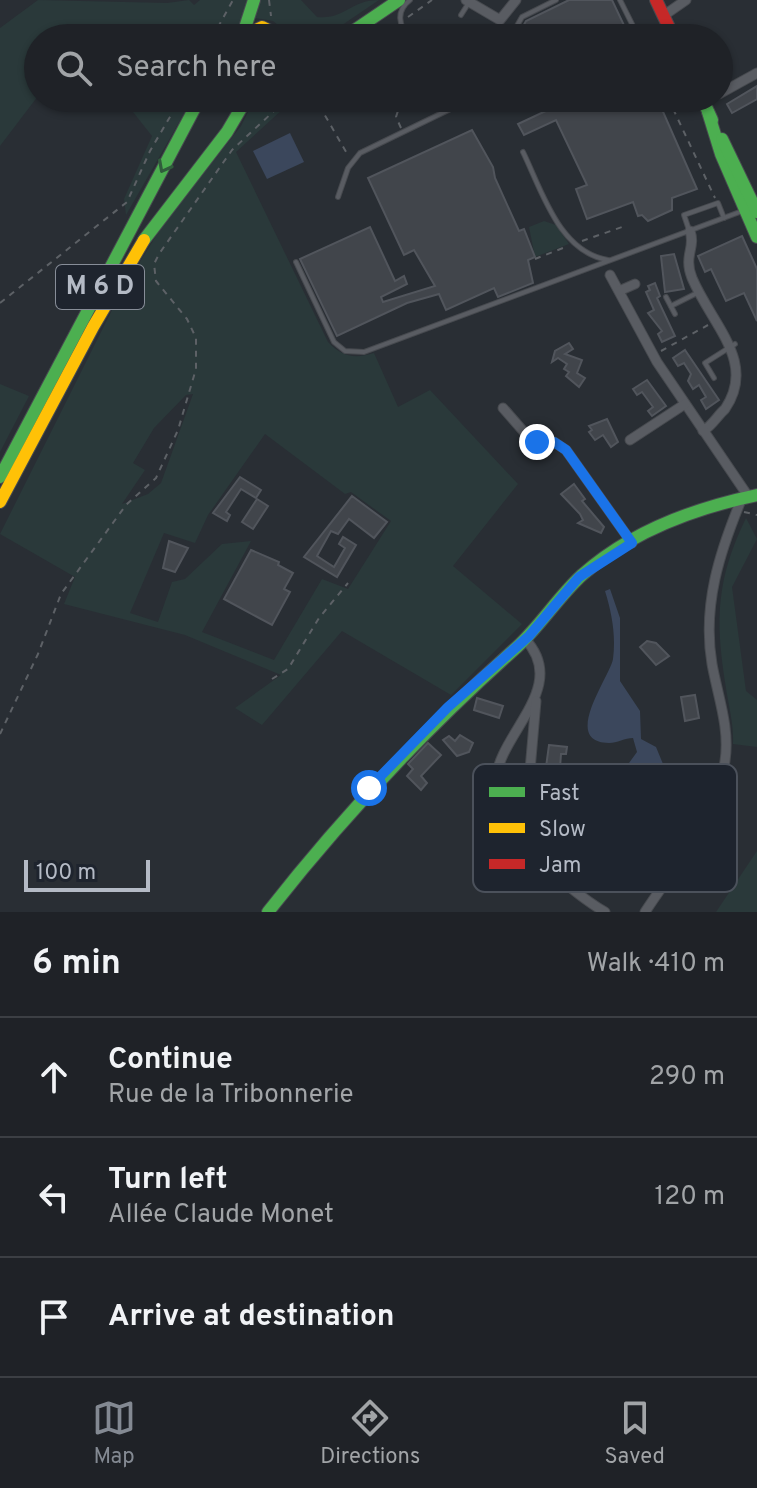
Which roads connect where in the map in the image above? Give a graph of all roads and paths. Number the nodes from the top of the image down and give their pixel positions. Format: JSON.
{"nodes":[{"id":1,"x":233,"y":0,"type":"edge"},
{"id":2,"x":254,"y":0,"type":"edge"},
{"id":3,"x":399,"y":0,"type":"edge"},
{"id":4,"x":410,"y":0,"type":"edge"},
{"id":5,"x":516,"y":0,"type":"edge"},
{"id":6,"x":556,"y":0,"type":"edge"},
{"id":7,"x":620,"y":0,"type":"edge"},
{"id":8,"x":656,"y":0,"type":"edge"},
{"id":9,"x":686,"y":0,"type":"edge"},
{"id":10,"x":467,"y":1,"type":"edge"},
{"id":11,"x":461,"y":15,"type":"dead end"},
{"id":12,"x":663,"y":16,"type":"junction"},
{"id":13,"x":254,"y":23,"type":"joint"},
{"id":14,"x":220,"y":24,"type":"edge"},
{"id":15,"x":258,"y":24,"type":"edge"},
{"id":16,"x":364,"y":24,"type":"edge"},
{"id":17,"x":401,"y":24,"type":"edge"},
{"id":18,"x":518,"y":24,"type":"edge"},
{"id":19,"x":632,"y":24,"type":"edge"},
{"id":20,"x":667,"y":24,"type":"edge"},
{"id":21,"x":757,"y":73,"type":"edge"},
{"id":22,"x":733,"y":86,"type":"edge"},
{"id":23,"x":173,"y":112,"type":"edge"},
{"id":24,"x":193,"y":112,"type":"edge"},
{"id":25,"x":239,"y":112,"type":"edge"},
{"id":26,"x":273,"y":112,"type":"edge"},
{"id":27,"x":323,"y":112,"type":"edge"},
{"id":28,"x":398,"y":112,"type":"edge"},
{"id":29,"x":445,"y":112,"type":"edge"},
{"id":30,"x":675,"y":112,"type":"edge"},
{"id":31,"x":709,"y":112,"type":"edge"},
{"id":32,"x":402,"y":133,"type":"junction"},
{"id":33,"x":523,"y":152,"type":"dead end"},
{"id":34,"x":353,"y":160,"type":"junction"},
{"id":35,"x":338,"y":197,"type":"dead end"},
{"id":36,"x":718,"y":203,"type":"junction"},
{"id":37,"x":752,"y":210,"type":"edge"},
{"id":38,"x":724,"y":218,"type":"junction"},
{"id":39,"x":690,"y":231,"type":"junction"},
{"id":40,"x":757,"y":237,"type":"edge"},
{"id":41,"x":611,"y":261,"type":"junction"},
{"id":42,"x":296,"y":262,"type":"dead end"},
{"id":43,"x":610,"y":275,"type":"dead end"},
{"id":44,"x":635,"y":284,"type":"dead end"},
{"id":45,"x":619,"y":291,"type":"junction"},
{"id":46,"x":699,"y":292,"type":"junction"},
{"id":47,"x":666,"y":297,"type":"dead end"},
{"id":48,"x":0,"y":303,"type":"edge"},
{"id":49,"x":671,"y":306,"type":"junction"},
{"id":50,"x":675,"y":314,"type":"dead end"},
{"id":51,"x":718,"y":320,"type":"junction"},
{"id":52,"x":735,"y":344,"type":"junction"},
{"id":53,"x":653,"y":355,"type":"junction"},
{"id":54,"x":714,"y":378,"type":"dead end"},
{"id":55,"x":685,"y":404,"type":"junction"},
{"id":56,"x":503,"y":408,"type":"dead end"},
{"id":57,"x":703,"y":431,"type":"junction"},
{"id":58,"x":630,"y":440,"type":"dead end"},
{"id":59,"x":0,"y":477,"type":"edge"},
{"id":60,"x":749,"y":497,"type":"edge"},
{"id":61,"x":0,"y":502,"type":"edge"},
{"id":62,"x":632,"y":543,"type":"junction"},
{"id":63,"x":348,"y":583,"type":"dead end"},
{"id":64,"x":525,"y":639,"type":"junction"},
{"id":65,"x":272,"y":679,"type":"dead end"},
{"id":66,"x":536,"y":696,"type":"junction"},
{"id":67,"x":0,"y":734,"type":"edge"},
{"id":68,"x":501,"y":764,"type":"edge"},
{"id":69,"x":530,"y":764,"type":"edge"},
{"id":70,"x":722,"y":764,"type":"edge"},
{"id":71,"x":575,"y":892,"type":"edge"},
{"id":72,"x":658,"y":892,"type":"edge"},
{"id":73,"x":268,"y":912,"type":"edge"},
{"id":74,"x":605,"y":912,"type":"edge"},
{"id":75,"x":645,"y":912,"type":"edge"}],
"edges":[{"from":1,"to":14,"type":"path"},
{"from":2,"to":13,"type":"main road"},
{"from":3,"to":16,"type":"main road"},
{"from":4,"to":17,"type":"lane"},
{"from":5,"to":10,"type":"street"},
{"from":6,"to":18,"type":"lane"},
{"from":7,"to":19,"type":"lane"},
{"from":8,"to":12,"type":"main road"},
{"from":9,"to":12,"type":"street"},
{"from":10,"to":11,"type":"lane"},
{"from":12,"to":20,"type":"main road"},
{"from":13,"to":15,"type":"main road"},
{"from":21,"to":22,"type":"street"},
{"from":23,"to":48,"type":"path"},
{"from":24,"to":59,"type":"main road","number":"M 6 D","one_way":true},
{"from":25,"to":61,"type":"main road","number":"M 6 D"},
{"from":26,"to":67,"type":"path"},
{"from":27,"to":34,"type":"path"},
{"from":28,"to":32,"type":"path"},
{"from":29,"to":32,"type":"lane"},
{"from":30,"to":36,"type":"path"},
{"from":31,"to":37,"type":"main road"},
{"from":32,"to":34,"type":"lane"},
{"from":33,"to":41,"type":"lane"},
{"from":34,"to":35,"type":"lane"},
{"from":36,"to":38,"type":"lane"},
{"from":36,"to":39,"type":"lane"},
{"from":37,"to":38,"type":"lane"},
{"from":37,"to":40,"type":"main road"},
{"from":38,"to":39,"type":"lane"},
{"from":39,"to":41,"type":"lane"},
{"from":39,"to":46,"type":"street"},
{"from":41,"to":42,"type":"lane"},
{"from":43,"to":45,"type":"street"},
{"from":44,"to":45,"type":"street"},
{"from":45,"to":53,"type":"street"},
{"from":46,"to":49,"type":"lane"},
{"from":46,"to":51,"type":"street"},
{"from":47,"to":49,"type":"lane"},
{"from":49,"to":50,"type":"lane"},
{"from":51,"to":52,"type":"street"},
{"from":51,"to":53,"type":"path"},
{"from":52,"to":54,"type":"lane"},
{"from":52,"to":57,"type":"street"},
{"from":53,"to":55,"type":"street"},
{"from":55,"to":57,"type":"street"},
{"from":55,"to":58,"type":"street"},
{"from":56,"to":62,"type":"street"},
{"from":57,"to":60,"type":"street"},
{"from":60,"to":62,"type":"main road"},
{"from":60,"to":70,"type":"street"},
{"from":62,"to":64,"type":"main road"},
{"from":63,"to":65,"type":"path"},
{"from":64,"to":66,"type":"street"},
{"from":64,"to":73,"type":"main road"},
{"from":66,"to":68,"type":"street"},
{"from":66,"to":69,"type":"street"},
{"from":71,"to":74,"type":"street"},
{"from":72,"to":75,"type":"street"}]}
